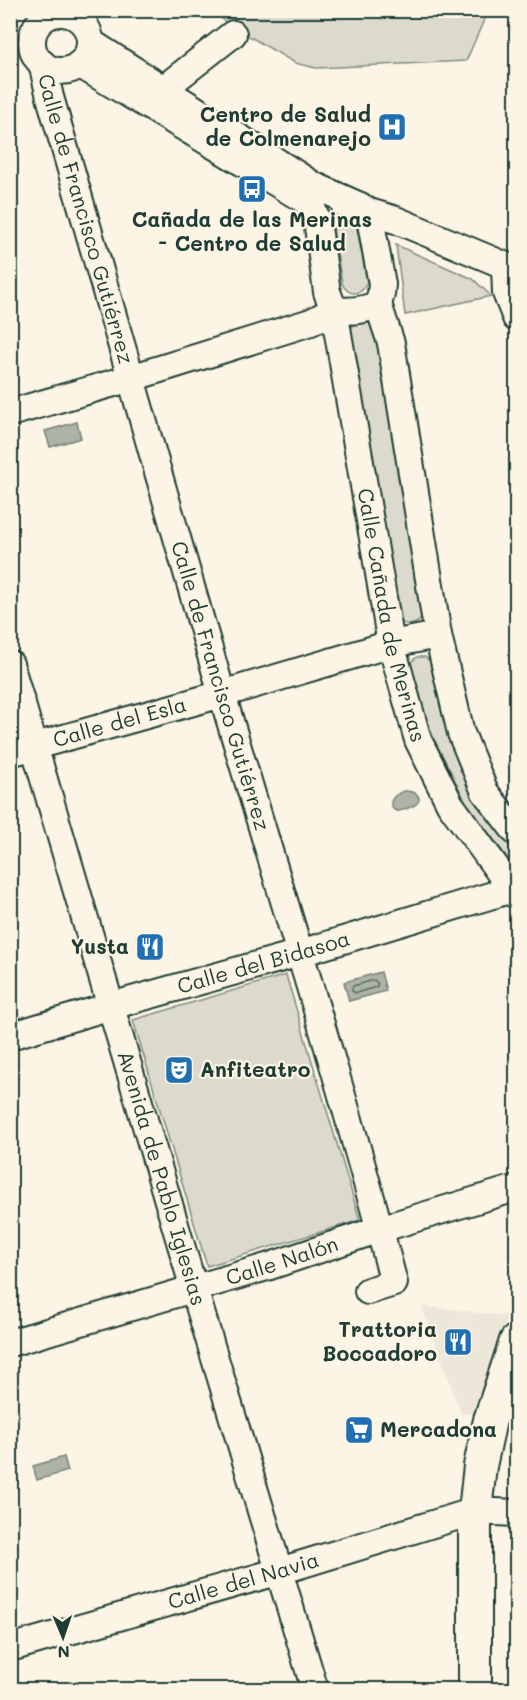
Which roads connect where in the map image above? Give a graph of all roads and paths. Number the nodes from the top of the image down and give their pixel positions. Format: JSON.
{"nodes":[{"id":1,"x":22,"y":10,"type":"edge"},
{"id":2,"x":63,"y":12,"type":"edge"},
{"id":3,"x":232,"y":34,"type":"dead end"},
{"id":4,"x":33,"y":39,"type":"junction"},
{"id":5,"x":85,"y":53,"type":"junction"},
{"id":6,"x":42,"y":63,"type":"junction"},
{"id":7,"x":163,"y":89,"type":"junction"},
{"id":8,"x":364,"y":209,"type":"junction"},
{"id":9,"x":317,"y":220,"type":"junction"},
{"id":10,"x":511,"y":268,"type":"edge"},
{"id":11,"x":378,"y":304,"type":"junction"},
{"id":12,"x":334,"y":310,"type":"junction"},
{"id":13,"x":516,"y":318,"type":"edge"},
{"id":14,"x":131,"y":378,"type":"junction"},
{"id":15,"x":10,"y":413,"type":"edge"},
{"id":16,"x":438,"y":635,"type":"junction"},
{"id":17,"x":391,"y":644,"type":"junction"},
{"id":18,"x":10,"y":664,"type":"edge"},
{"id":19,"x":222,"y":694,"type":"junction"},
{"id":20,"x":36,"y":747,"type":"junction"},
{"id":21,"x":10,"y":753,"type":"edge"},
{"id":22,"x":516,"y":832,"type":"edge"},
{"id":23,"x":515,"y":891,"type":"edge"},
{"id":24,"x":300,"y":953,"type":"junction"},
{"id":25,"x":111,"y":1006,"type":"junction"},
{"id":26,"x":10,"y":1036,"type":"edge"},
{"id":27,"x":516,"y":1188,"type":"edge"},
{"id":28,"x":380,"y":1229,"type":"junction"},
{"id":29,"x":194,"y":1288,"type":"junction"},
{"id":30,"x":368,"y":1291,"type":"dead end"},
{"id":31,"x":516,"y":1341,"type":"edge"},
{"id":32,"x":10,"y":1343,"type":"edge"},
{"id":33,"x":475,"y":1511,"type":"junction"},
{"id":34,"x":516,"y":1513,"type":"edge"},
{"id":35,"x":280,"y":1571,"type":"junction"},
{"id":36,"x":10,"y":1648,"type":"edge"},
{"id":37,"x":315,"y":1689,"type":"edge"},
{"id":38,"x":475,"y":1689,"type":"edge"}],
"edges":[{"from":1,"to":4,"type":"street"},
{"from":2,"to":4,"type":"street"},
{"from":2,"to":5,"type":"street"},
{"from":3,"to":7,"type":"street"},
{"from":4,"to":6,"type":"street"},
{"from":5,"to":6,"type":"street"},
{"from":5,"to":7,"type":"street"},
{"from":5,"to":9,"type":"street"},
{"from":6,"to":14,"type":"street","name":"Calle de Francisco Gutiérrez"},
{"from":7,"to":8,"type":"street"},
{"from":8,"to":9,"type":"street"},
{"from":8,"to":10,"type":"street"},
{"from":8,"to":11,"type":"street"},
{"from":9,"to":12,"type":"street","name":"Calle Cañada de Merinas"},
{"from":10,"to":13,"type":"street"},
{"from":11,"to":12,"type":"street"},
{"from":11,"to":16,"type":"street","name":"Calle Cañada de Merinas"},
{"from":12,"to":14,"type":"street"},
{"from":12,"to":17,"type":"street","name":"Calle Cañada de Merinas"},
{"from":14,"to":15,"type":"street"},
{"from":14,"to":19,"type":"street","name":"Calle de Francisco Gutiérrez"},
{"from":16,"to":17,"type":"street","name":"Calle del Esla"},
{"from":16,"to":22,"type":"street","name":"Calle Cañada de Merinas"},
{"from":17,"to":19,"type":"street","name":"Calle del Esla"},
{"from":17,"to":23,"type":"street","name":"Calle Cañada de Merinas"},
{"from":18,"to":20,"type":"street","name":"Avenida de Pablo Iglesias"},
{"from":19,"to":20,"type":"street","name":"Calle del Esla"},
{"from":19,"to":24,"type":"street","name":"Calle de Francisco Gutiérrez"},
{"from":20,"to":21,"type":"street","name":"Calle del Esla"},
{"from":20,"to":25,"type":"street","name":"Avenida de Pablo Iglesias"},
{"from":23,"to":24,"type":"street","name":"Calle del Bidasoa"},
{"from":24,"to":25,"type":"street","name":"Calle del Bidasoa"},
{"from":24,"to":28,"type":"street","name":"Calle de Francisco Gutiérrez"},
{"from":25,"to":26,"type":"street","name":"Calle del Bidasoa"},
{"from":25,"to":29,"type":"street","name":"Avenida de Pablo Iglesias"},
{"from":27,"to":28,"type":"street","name":"Calle Nalón"},
{"from":28,"to":29,"type":"street","name":"Calle Nalón"},
{"from":28,"to":30,"type":"street","name":"Calle de Francisco Gutiérrez"},
{"from":29,"to":32,"type":"street","name":"Calle Nalón"},
{"from":29,"to":35,"type":"street","name":"Avenida de Pablo Iglesias"},
{"from":31,"to":33,"type":"main road"},
{"from":33,"to":34,"type":"street","name":"Calle del Navia"},
{"from":33,"to":35,"type":"street","name":"Calle del Navia"},
{"from":33,"to":38,"type":"main road"},
{"from":35,"to":36,"type":"street","name":"Calle del Navia"},
{"from":35,"to":37,"type":"street","name":"Avenida de Pablo Iglesias"}]}
